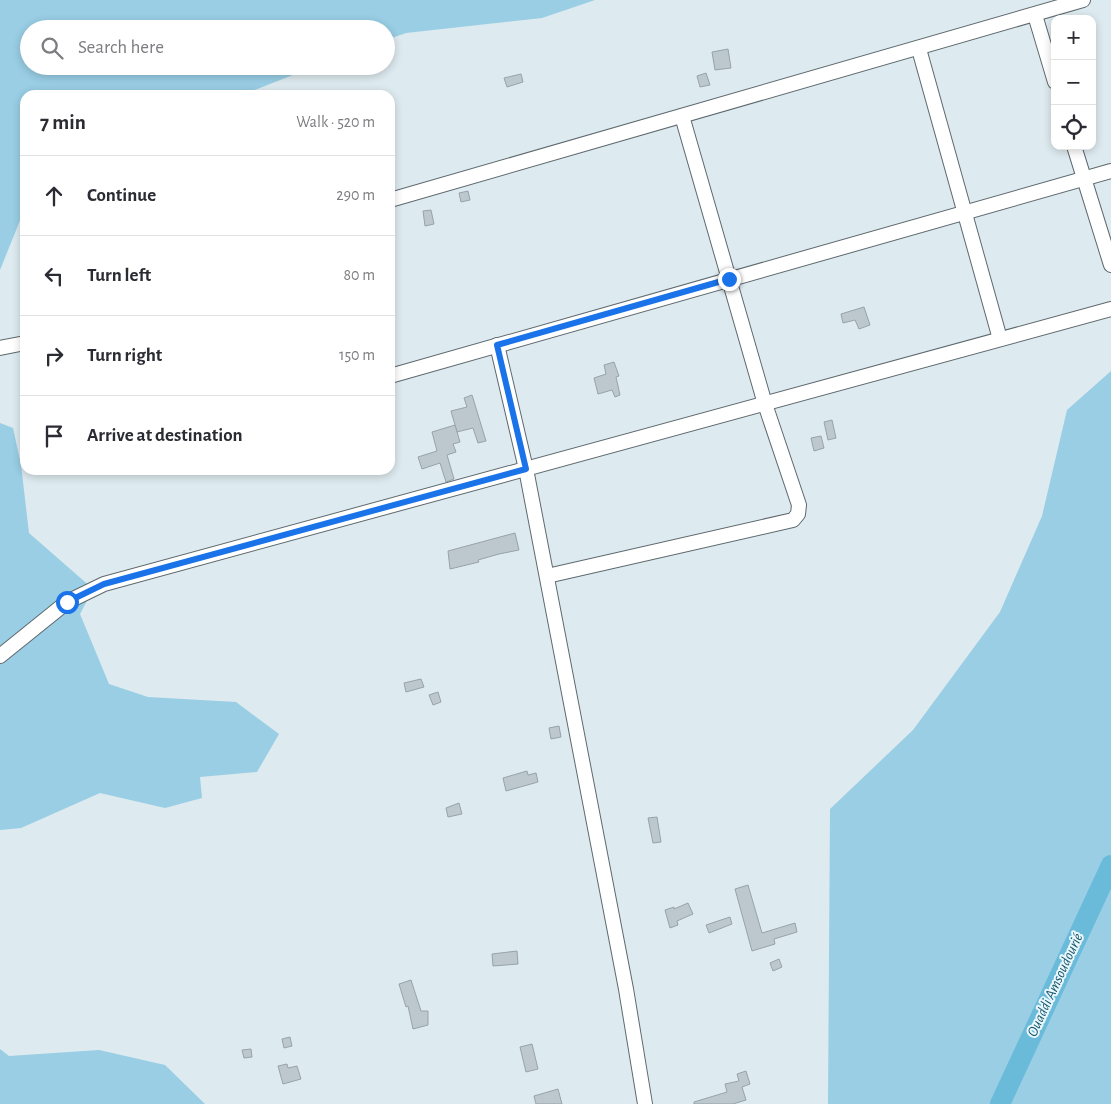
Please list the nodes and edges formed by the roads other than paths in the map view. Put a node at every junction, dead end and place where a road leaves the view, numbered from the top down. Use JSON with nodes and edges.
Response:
{"nodes":[{"id":1,"x":1084,"y":0,"type":"edge"},
{"id":2,"x":1035,"y":15,"type":"junction"},
{"id":3,"x":919,"y":49,"type":"junction"},
{"id":4,"x":1051,"y":69,"type":"edge"},
{"id":5,"x":682,"y":116,"type":"junction"},
{"id":6,"x":1075,"y":150,"type":"edge"},
{"id":7,"x":1111,"y":171,"type":"edge"},
{"id":8,"x":1083,"y":178,"type":"junction"},
{"id":9,"x":395,"y":199,"type":"edge"},
{"id":10,"x":964,"y":212,"type":"junction"},
{"id":11,"x":1111,"y":265,"type":"edge"},
{"id":12,"x":729,"y":279,"type":"junction"},
{"id":13,"x":1111,"y":308,"type":"edge"},
{"id":14,"x":1000,"y":339,"type":"junction"},
{"id":15,"x":20,"y":345,"type":"edge"},
{"id":16,"x":497,"y":345,"type":"junction"},
{"id":17,"x":0,"y":348,"type":"edge"},
{"id":18,"x":395,"y":375,"type":"edge"},
{"id":19,"x":765,"y":404,"type":"junction"},
{"id":20,"x":526,"y":469,"type":"junction"},
{"id":21,"x":547,"y":576,"type":"junction"},
{"id":22,"x":0,"y":656,"type":"edge"},
{"id":23,"x":645,"y":1104,"type":"edge"}],
"edges":[{"from":1,"to":2,"type":"street"},
{"from":2,"to":3,"type":"street"},
{"from":2,"to":4,"type":"street"},
{"from":3,"to":5,"type":"street"},
{"from":3,"to":10,"type":"street"},
{"from":5,"to":9,"type":"street"},
{"from":5,"to":12,"type":"street"},
{"from":6,"to":8,"type":"street"},
{"from":7,"to":8,"type":"street"},
{"from":8,"to":10,"type":"street"},
{"from":8,"to":11,"type":"street"},
{"from":10,"to":12,"type":"street"},
{"from":10,"to":14,"type":"street"},
{"from":12,"to":16,"type":"street"},
{"from":12,"to":19,"type":"street"},
{"from":13,"to":14,"type":"street"},
{"from":14,"to":19,"type":"street"},
{"from":15,"to":17,"type":"street"},
{"from":16,"to":18,"type":"street"},
{"from":16,"to":20,"type":"street"},
{"from":19,"to":20,"type":"street"},
{"from":19,"to":21,"type":"street"},
{"from":20,"to":21,"type":"street"},
{"from":20,"to":22,"type":"street"},
{"from":21,"to":23,"type":"street"}]}
